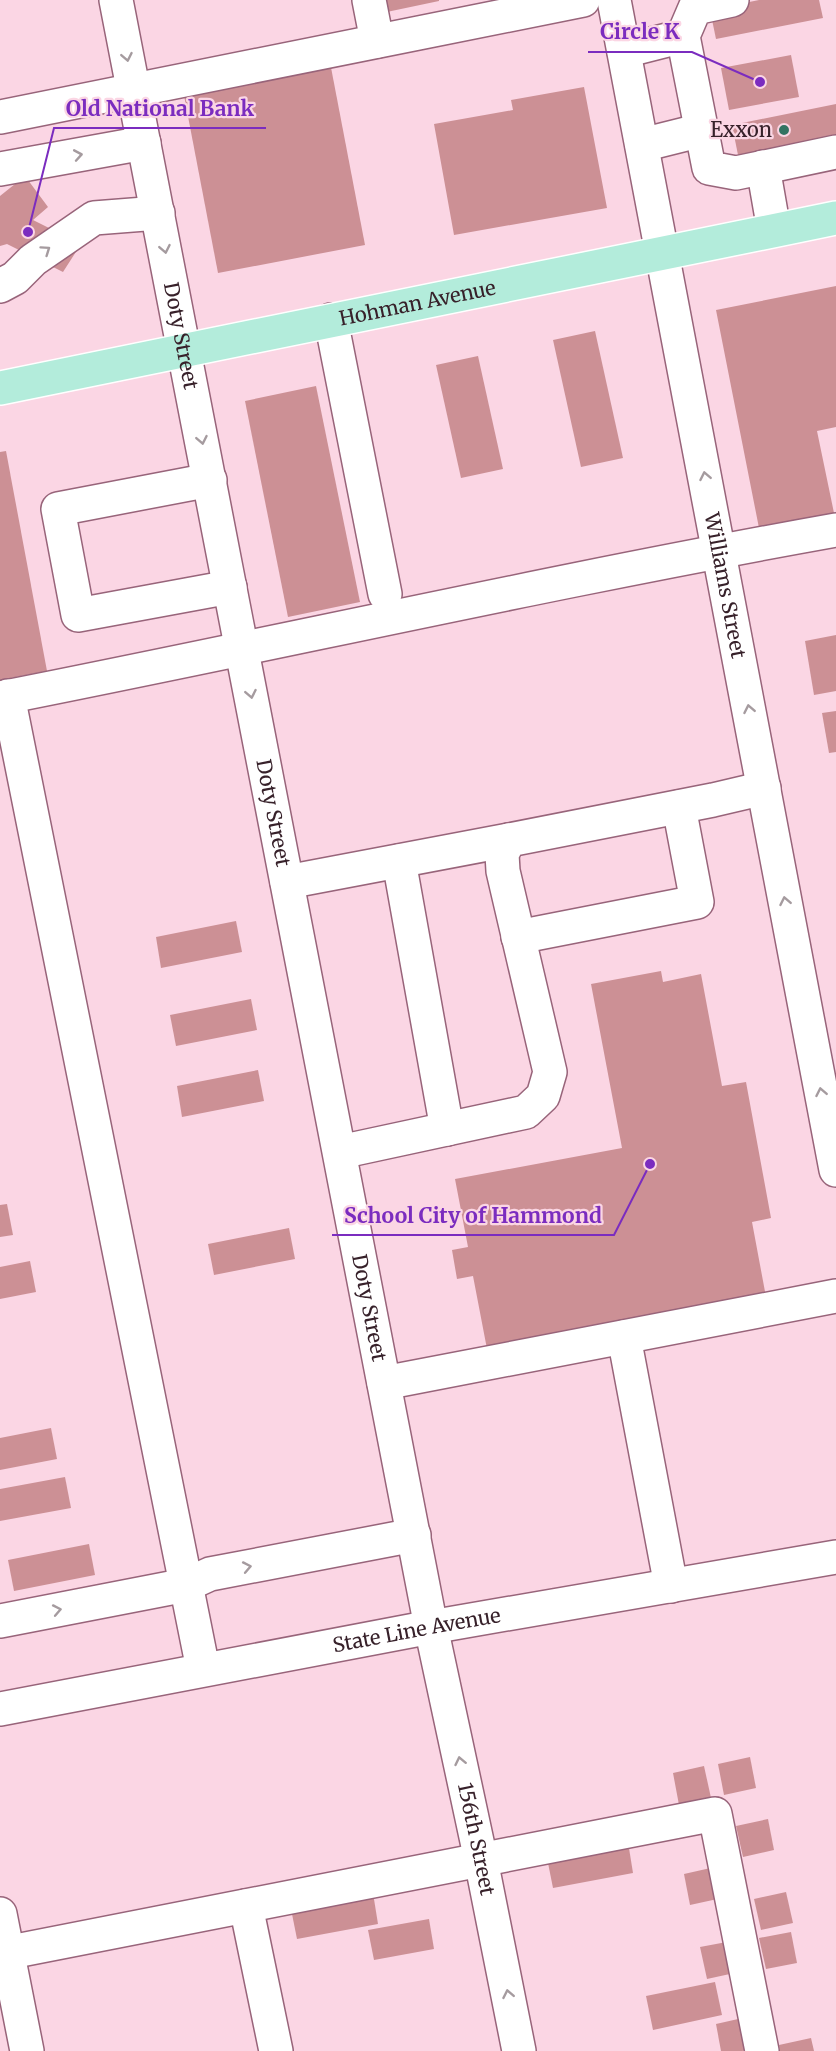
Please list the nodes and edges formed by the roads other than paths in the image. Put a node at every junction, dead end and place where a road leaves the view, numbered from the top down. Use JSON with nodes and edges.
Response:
{"nodes":[{"id":1,"x":116,"y":0,"type":"edge"},
{"id":2,"x":369,"y":0,"type":"edge"},
{"id":3,"x":583,"y":0,"type":"edge"},
{"id":4,"x":615,"y":0,"type":"edge"},
{"id":5,"x":732,"y":0,"type":"edge"},
{"id":6,"x":683,"y":36,"type":"junction"},
{"id":7,"x":377,"y":41,"type":"junction"},
{"id":8,"x":624,"y":51,"type":"junction"},
{"id":9,"x":134,"y":90,"type":"junction"},
{"id":10,"x":0,"y":117,"type":"edge"},
{"id":11,"x":702,"y":130,"type":"junction"},
{"id":12,"x":144,"y":143,"type":"junction"},
{"id":13,"x":642,"y":145,"type":"junction"},
{"id":14,"x":836,"y":152,"type":"edge"},
{"id":15,"x":763,"y":167,"type":"junction"},
{"id":16,"x":0,"y":169,"type":"edge"},
{"id":17,"x":158,"y":213,"type":"junction"},
{"id":18,"x":836,"y":218,"type":"edge"},
{"id":19,"x":774,"y":230,"type":"junction"},
{"id":20,"x":662,"y":253,"type":"junction"},
{"id":21,"x":0,"y":286,"type":"edge"},
{"id":22,"x":331,"y":320,"type":"junction"},
{"id":23,"x":184,"y":350,"type":"junction"},
{"id":24,"x":0,"y":388,"type":"edge"},
{"id":25,"x":210,"y":480,"type":"junction"},
{"id":26,"x":836,"y":530,"type":"edge"},
{"id":27,"x":719,"y":551,"type":"junction"},
{"id":28,"x":230,"y":587,"type":"junction"},
{"id":29,"x":385,"y":594,"type":"dead end"},
{"id":30,"x":242,"y":650,"type":"junction"},
{"id":31,"x":4,"y":697,"type":"edge"},
{"id":32,"x":764,"y":788,"type":"junction"},
{"id":33,"x":679,"y":807,"type":"junction"},
{"id":34,"x":509,"y":840,"type":"junction"},
{"id":35,"x":399,"y":861,"type":"junction"},
{"id":36,"x":287,"y":882,"type":"junction"},
{"id":37,"x":518,"y":937,"type":"junction"},
{"id":38,"x":447,"y":1129,"type":"junction"},
{"id":39,"x":340,"y":1152,"type":"junction"},
{"id":40,"x":836,"y":1170,"type":"edge"},
{"id":41,"x":836,"y":1296,"type":"edge"},
{"id":42,"x":624,"y":1337,"type":"junction"},
{"id":43,"x":384,"y":1383,"type":"junction"},
{"id":44,"x":414,"y":1535,"type":"junction"},
{"id":45,"x":836,"y":1557,"type":"edge"},
{"id":46,"x":186,"y":1585,"type":"junction"},
{"id":47,"x":671,"y":1586,"type":"junction"},
{"id":48,"x":0,"y":1621,"type":"edge"},
{"id":49,"x":431,"y":1627,"type":"junction"},
{"id":50,"x":203,"y":1669,"type":"junction"},
{"id":51,"x":0,"y":1709,"type":"edge"},
{"id":52,"x":481,"y":1860,"type":"junction"},
{"id":53,"x":246,"y":1906,"type":"junction"},
{"id":54,"x":0,"y":1914,"type":"edge"},
{"id":55,"x":4,"y":1954,"type":"edge"},
{"id":56,"x":27,"y":2051,"type":"edge"},
{"id":57,"x":276,"y":2051,"type":"edge"},
{"id":58,"x":519,"y":2051,"type":"edge"},
{"id":59,"x":762,"y":2051,"type":"edge"}],
"edges":[{"from":1,"to":9,"type":"street","name":"Doty Street","one_way":true},
{"from":2,"to":7,"type":"street"},
{"from":3,"to":7,"type":"street"},
{"from":4,"to":8,"type":"street","name":"Williams Street"},
{"from":5,"to":6,"type":"street"},
{"from":6,"to":8,"type":"street"},
{"from":6,"to":11,"type":"street"},
{"from":7,"to":9,"type":"street"},
{"from":8,"to":13,"type":"street","name":"Williams Street"},
{"from":9,"to":10,"type":"street"},
{"from":9,"to":12,"type":"street","name":"Doty Street"},
{"from":11,"to":13,"type":"street"},
{"from":11,"to":15,"type":"street"},
{"from":16,"to":12,"type":"street","one_way":true},
{"from":12,"to":17,"type":"street","name":"Doty Street"},
{"from":13,"to":20,"type":"street","name":"Williams Street"},
{"from":14,"to":15,"type":"street"},
{"from":15,"to":19,"type":"street"},
{"from":21,"to":17,"type":"street","one_way":true},
{"from":17,"to":23,"type":"street","name":"Doty Street","one_way":true},
{"from":18,"to":19,"type":"main road","name":"Hohman Avenue"},
{"from":19,"to":20,"type":"main road","name":"Hohman Avenue"},
{"from":20,"to":22,"type":"main road","name":"Hohman Avenue"},
{"from":27,"to":20,"type":"street","name":"Williams Street","one_way":true},
{"from":22,"to":23,"type":"main road","name":"Hohman Avenue"},
{"from":22,"to":29,"type":"street"},
{"from":23,"to":24,"type":"main road","name":"Hohman Avenue"},
{"from":23,"to":25,"type":"street","name":"Doty Street","one_way":true},
{"from":25,"to":28,"type":"street","name":"Doty Street"},
{"from":25,"to":28,"type":"street"},
{"from":26,"to":27,"type":"street"},
{"from":27,"to":30,"type":"street"},
{"from":32,"to":27,"type":"street","name":"Williams Street","one_way":true},
{"from":28,"to":30,"type":"street","name":"Doty Street"},
{"from":30,"to":31,"type":"street"},
{"from":30,"to":36,"type":"street","name":"Doty Street","one_way":true},
{"from":31,"to":46,"type":"street"},
{"from":32,"to":33,"type":"street"},
{"from":40,"to":32,"type":"street","name":"Williams Street","one_way":true},
{"from":33,"to":34,"type":"street"},
{"from":33,"to":37,"type":"street"},
{"from":34,"to":35,"type":"street"},
{"from":34,"to":37,"type":"street"},
{"from":35,"to":36,"type":"street"},
{"from":35,"to":38,"type":"street"},
{"from":36,"to":39,"type":"street","name":"Doty Street"},
{"from":37,"to":38,"type":"street"},
{"from":38,"to":39,"type":"street"},
{"from":39,"to":43,"type":"street","name":"Doty Street"},
{"from":41,"to":42,"type":"street"},
{"from":42,"to":43,"type":"street"},
{"from":42,"to":47,"type":"street"},
{"from":43,"to":44,"type":"street","name":"Doty Street"},
{"from":46,"to":44,"type":"street","one_way":true},
{"from":44,"to":49,"type":"street","name":"Doty Street"},
{"from":45,"to":47,"type":"street","name":"State Line Avenue"},
{"from":48,"to":46,"type":"street","one_way":true},
{"from":46,"to":50,"type":"street"},
{"from":47,"to":49,"type":"street","name":"State Line Avenue"},
{"from":49,"to":50,"type":"street","name":"State Line Avenue"},
{"from":52,"to":49,"type":"street","name":"156th Street","one_way":true},
{"from":50,"to":51,"type":"street","name":"State Line Avenue"},
{"from":52,"to":53,"type":"street"},
{"from":58,"to":52,"type":"street","name":"156th Street","one_way":true},
{"from":52,"to":59,"type":"street"},
{"from":53,"to":55,"type":"street"},
{"from":53,"to":57,"type":"street"},
{"from":54,"to":55,"type":"street"},
{"from":55,"to":56,"type":"street"}]}
